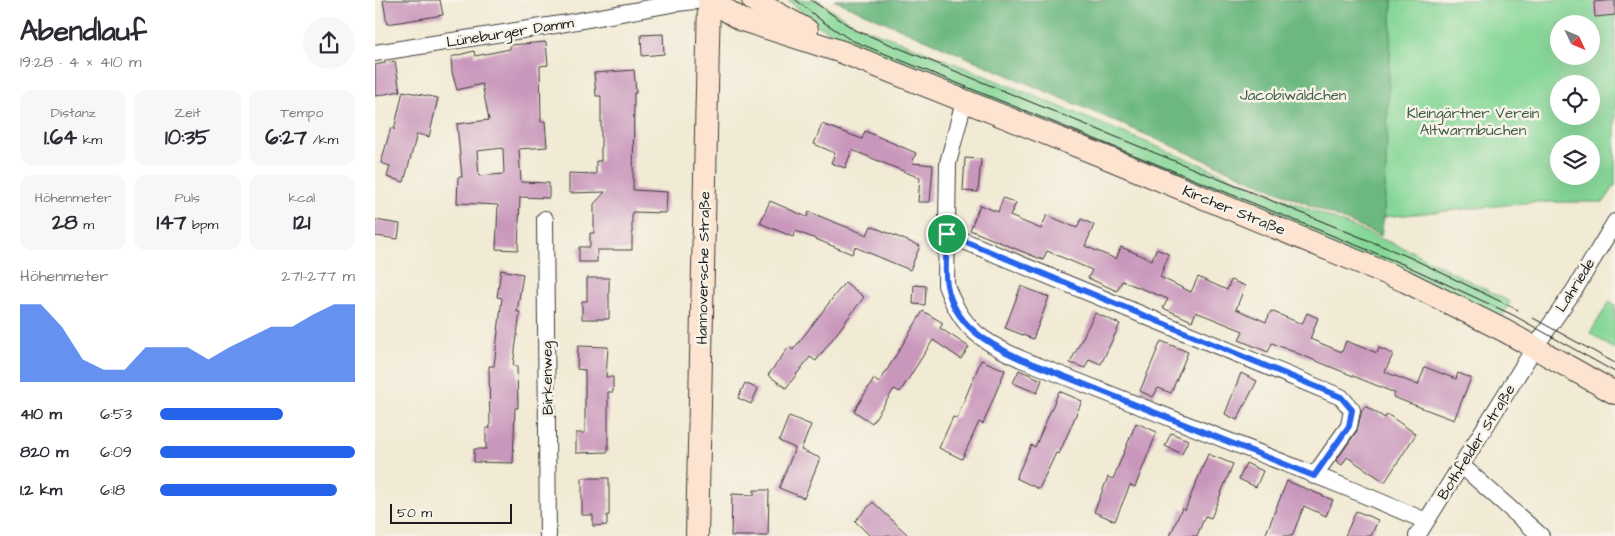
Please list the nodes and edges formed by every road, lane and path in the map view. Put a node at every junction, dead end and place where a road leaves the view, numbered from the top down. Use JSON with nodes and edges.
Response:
{"nodes":[{"id":1,"x":703,"y":0,"type":"edge"},
{"id":2,"x":709,"y":0,"type":"edge"},
{"id":3,"x":753,"y":0,"type":"edge"},
{"id":4,"x":773,"y":0,"type":"edge"},
{"id":5,"x":799,"y":26,"type":"junction"},
{"id":6,"x":842,"y":52,"type":"junction"},
{"id":7,"x":375,"y":53,"type":"edge"},
{"id":8,"x":964,"y":101,"type":"junction"},
{"id":9,"x":545,"y":219,"type":"dead end"},
{"id":10,"x":1615,"y":222,"type":"edge"},
{"id":11,"x":947,"y":234,"type":"junction"},
{"id":12,"x":1535,"y":348,"type":"junction"},
{"id":13,"x":1615,"y":393,"type":"edge"},
{"id":14,"x":1461,"y":465,"type":"junction"},
{"id":15,"x":1314,"y":476,"type":"junction"},
{"id":16,"x":1426,"y":522,"type":"junction"},
{"id":17,"x":548,"y":536,"type":"edge"},
{"id":18,"x":697,"y":536,"type":"edge"},
{"id":19,"x":1417,"y":536,"type":"edge"},
{"id":20,"x":1541,"y":536,"type":"edge"}],
"edges":[{"from":1,"to":7,"type":"street","name":"Lüneburger Damm"},
{"from":2,"to":6,"type":"main road","name":"Kircher Straße"},
{"from":2,"to":18,"type":"main road","name":"Hannoversche Straße"},
{"from":3,"to":5,"type":"main road","name":"Kircher Straße"},
{"from":4,"to":5,"type":"main road","name":"Kircher Straße"},
{"from":5,"to":6,"type":"main road","name":"Kircher Straße"},
{"from":6,"to":8,"type":"main road","name":"Kircher Straße"},
{"from":8,"to":11,"type":"street"},
{"from":8,"to":12,"type":"main road","name":"Kircher Straße"},
{"from":9,"to":17,"type":"street","name":"Birkenweg"},
{"from":10,"to":12,"type":"street","name":"Lahriede"},
{"from":11,"to":15,"type":"street"},
{"from":11,"to":15,"type":"street"},
{"from":12,"to":13,"type":"main road","name":"Kircher Straße"},
{"from":12,"to":14,"type":"street","name":"Bothfelder Straße"},
{"from":14,"to":16,"type":"street","name":"Bothfelder Straße"},
{"from":14,"to":20,"type":"street"},
{"from":15,"to":16,"type":"street"},
{"from":16,"to":19,"type":"street","name":"Bothfelder Straße"}]}
